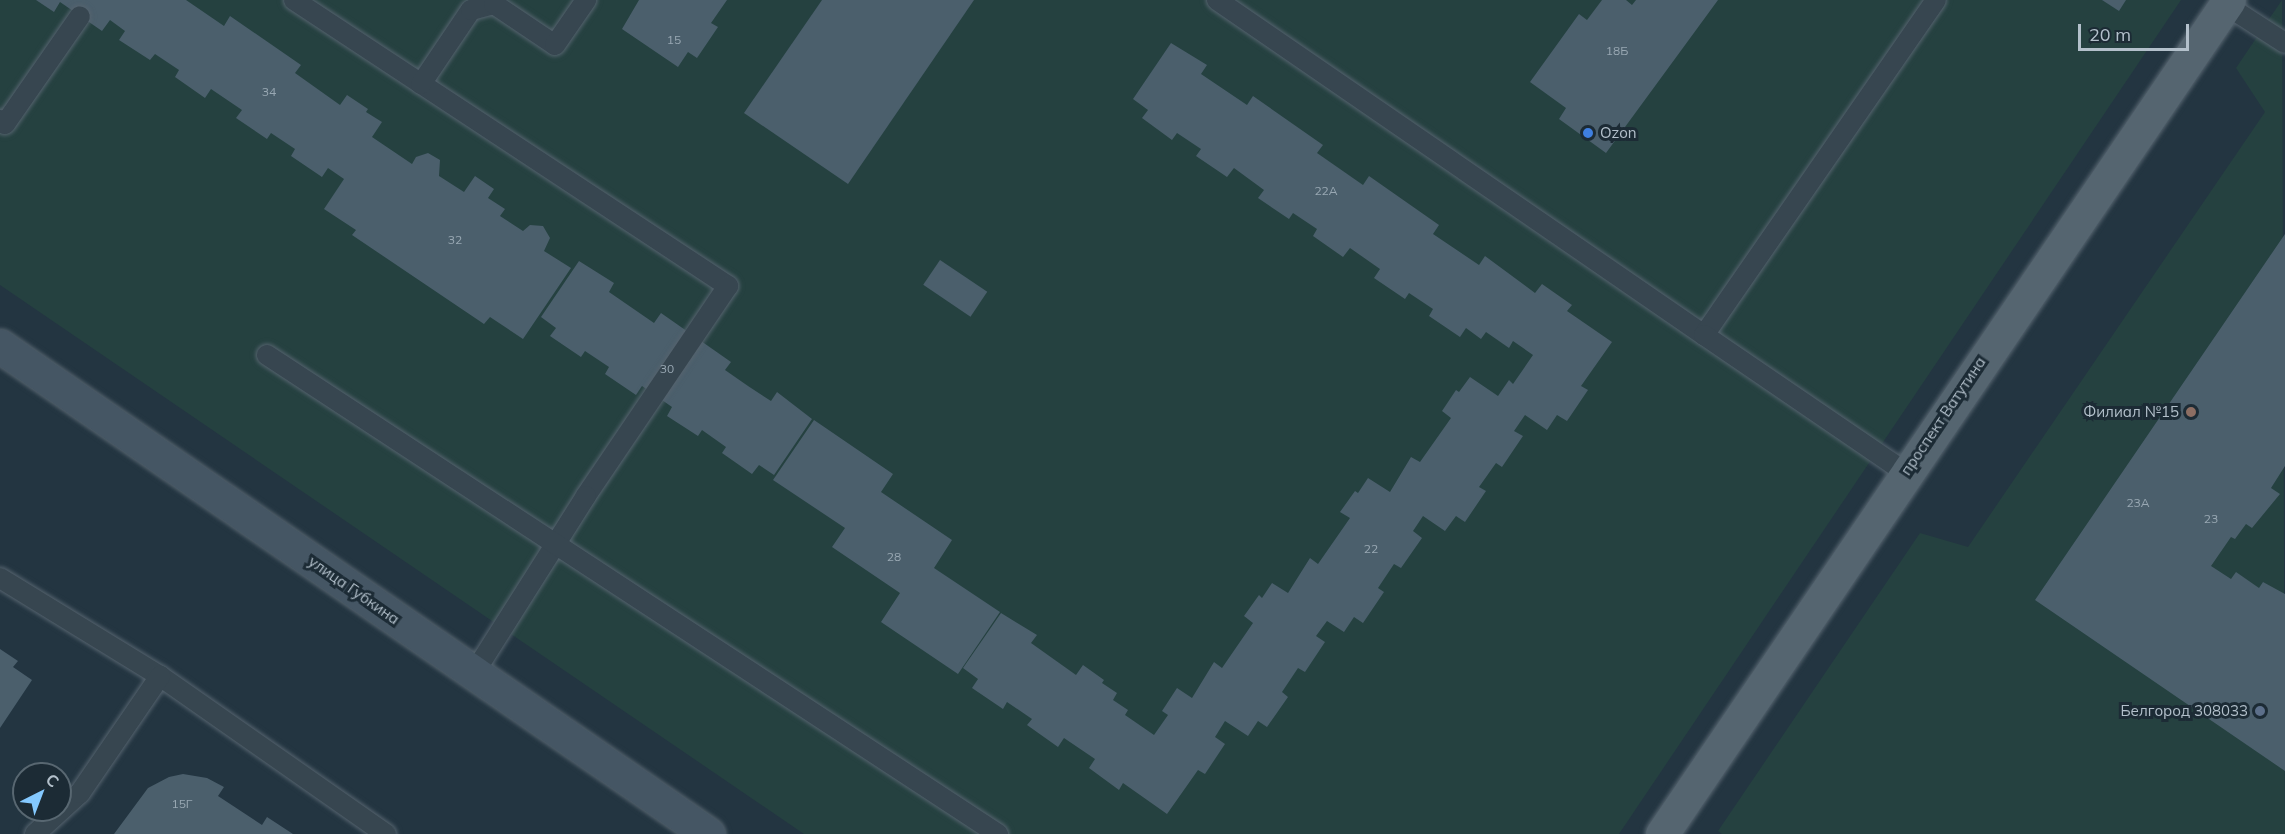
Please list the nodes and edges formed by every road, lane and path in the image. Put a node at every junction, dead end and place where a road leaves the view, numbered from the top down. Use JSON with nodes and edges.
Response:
{"nodes":[{"id":1,"x":294,"y":0,"type":"edge"},
{"id":2,"x":586,"y":0,"type":"edge"},
{"id":3,"x":1217,"y":0,"type":"edge"},
{"id":4,"x":1936,"y":0,"type":"edge"},
{"id":5,"x":2228,"y":2,"type":"edge"},
{"id":6,"x":80,"y":15,"type":"dead end"},
{"id":7,"x":2285,"y":43,"type":"edge"},
{"id":8,"x":421,"y":84,"type":"junction"},
{"id":9,"x":0,"y":120,"type":"edge"},
{"id":10,"x":1704,"y":334,"type":"junction"},
{"id":11,"x":0,"y":346,"type":"edge"},
{"id":12,"x":267,"y":355,"type":"dead end"},
{"id":13,"x":1905,"y":472,"type":"junction"},
{"id":14,"x":555,"y":546,"type":"junction"},
{"id":15,"x":0,"y":578,"type":"edge"},
{"id":16,"x":474,"y":673,"type":"junction"},
{"id":17,"x":160,"y":676,"type":"junction"},
{"id":18,"x":35,"y":834,"type":"edge"},
{"id":19,"x":386,"y":834,"type":"edge"},
{"id":20,"x":708,"y":834,"type":"edge"},
{"id":21,"x":998,"y":834,"type":"edge"},
{"id":22,"x":1662,"y":834,"type":"edge"}],
"edges":[{"from":1,"to":8,"type":"lane"},
{"from":2,"to":8,"type":"lane"},
{"from":3,"to":10,"type":"lane"},
{"from":4,"to":10,"type":"lane"},
{"from":5,"to":7,"type":"lane"},
{"from":5,"to":13,"type":"main road","name":"проспект Ватутина"},
{"from":6,"to":9,"type":"lane"},
{"from":8,"to":14,"type":"lane"},
{"from":10,"to":13,"type":"lane"},
{"from":11,"to":16,"type":"main road","name":"улица Губкина"},
{"from":12,"to":14,"type":"lane"},
{"from":13,"to":22,"type":"main road","name":"проспект Ватутина"},
{"from":14,"to":16,"type":"lane"},
{"from":14,"to":21,"type":"lane"},
{"from":15,"to":17,"type":"lane"},
{"from":16,"to":20,"type":"main road","name":"улица Губкина"},
{"from":17,"to":18,"type":"lane"},
{"from":17,"to":19,"type":"lane"}]}
